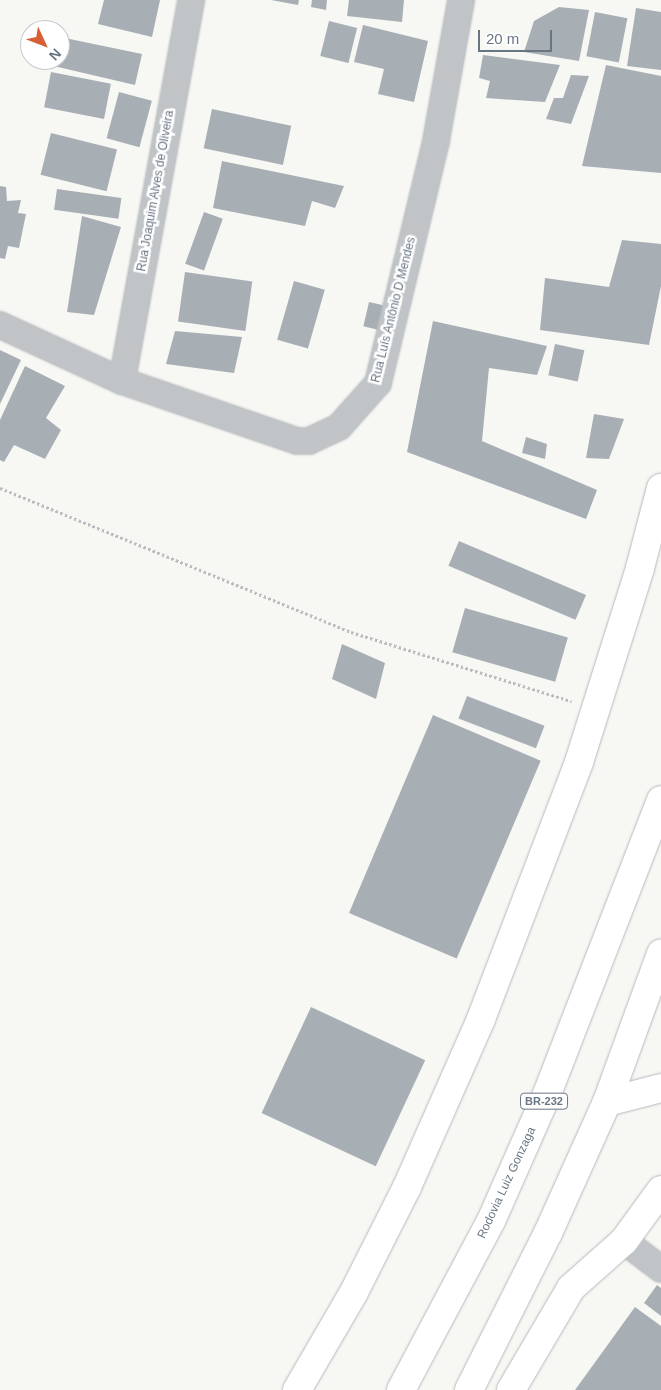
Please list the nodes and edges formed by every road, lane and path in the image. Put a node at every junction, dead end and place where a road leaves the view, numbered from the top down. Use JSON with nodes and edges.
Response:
{"nodes":[{"id":1,"x":191,"y":0,"type":"edge"},
{"id":2,"x":461,"y":0,"type":"edge"},
{"id":3,"x":0,"y":325,"type":"edge"},
{"id":4,"x":122,"y":381,"type":"junction"},
{"id":5,"x":0,"y":488,"type":"edge"},
{"id":6,"x":661,"y":488,"type":"edge"},
{"id":7,"x":596,"y":708,"type":"junction"},
{"id":8,"x":661,"y":800,"type":"edge"},
{"id":9,"x":661,"y":954,"type":"edge"},
{"id":10,"x":661,"y":1088,"type":"edge"},
{"id":11,"x":607,"y":1102,"type":"junction"},
{"id":12,"x":661,"y":1190,"type":"edge"},
{"id":13,"x":624,"y":1241,"type":"junction"},
{"id":14,"x":661,"y":1268,"type":"edge"},
{"id":15,"x":298,"y":1390,"type":"edge"},
{"id":16,"x":401,"y":1390,"type":"edge"},
{"id":17,"x":469,"y":1390,"type":"edge"},
{"id":18,"x":511,"y":1390,"type":"edge"}],
"edges":[{"from":1,"to":4,"type":"street","name":"Rua Joaquim Alves de Oliveira"},
{"from":2,"to":4,"type":"street","name":"Rua Luís Antônio D Mendes"},
{"from":3,"to":4,"type":"street","name":"Rua Luís Antônio D Mendes"},
{"from":5,"to":7,"type":"path"},
{"from":6,"to":7,"type":"main road"},
{"from":7,"to":15,"type":"main road"},
{"from":8,"to":16,"type":"main road","name":"Rodovia Luiz Gonzaga","number":"BR-232"},
{"from":9,"to":11,"type":"main road"},
{"from":10,"to":11,"type":"main road"},
{"from":11,"to":17,"type":"main road"},
{"from":12,"to":13,"type":"main road"},
{"from":13,"to":14,"type":"street"},
{"from":13,"to":18,"type":"main road"}]}
